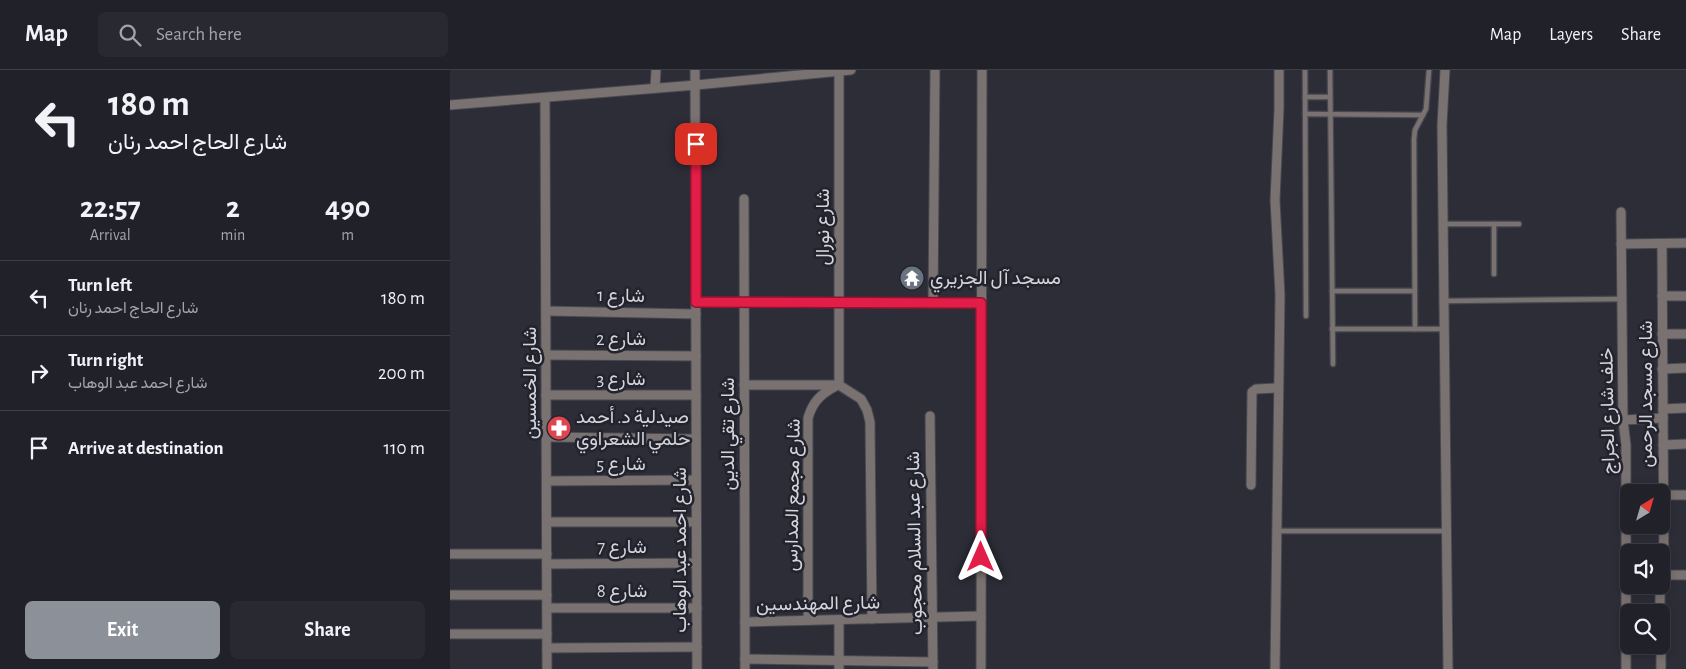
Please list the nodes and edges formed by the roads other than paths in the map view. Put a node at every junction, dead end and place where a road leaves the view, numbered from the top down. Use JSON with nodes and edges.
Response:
{"nodes":[{"id":1,"x":656,"y":70,"type":"edge"},
{"id":2,"x":695,"y":70,"type":"edge"},
{"id":3,"x":839,"y":70,"type":"edge"},
{"id":4,"x":851,"y":70,"type":"edge"},
{"id":5,"x":935,"y":70,"type":"edge"},
{"id":6,"x":982,"y":70,"type":"edge"},
{"id":7,"x":1279,"y":70,"type":"edge"},
{"id":8,"x":1305,"y":70,"type":"edge"},
{"id":9,"x":1330,"y":70,"type":"edge"},
{"id":10,"x":1429,"y":70,"type":"edge"},
{"id":11,"x":1445,"y":70,"type":"edge"},
{"id":12,"x":696,"y":85,"type":"junction"},
{"id":13,"x":655,"y":88,"type":"junction"},
{"id":14,"x":1305,"y":97,"type":"junction"},
{"id":15,"x":1330,"y":97,"type":"junction"},
{"id":16,"x":545,"y":98,"type":"junction"},
{"id":17,"x":450,"y":105,"type":"edge"},
{"id":18,"x":1305,"y":114,"type":"junction"},
{"id":19,"x":1330,"y":114,"type":"junction"},
{"id":20,"x":1423,"y":115,"type":"junction"},
{"id":21,"x":744,"y":199,"type":"dead end"},
{"id":22,"x":1621,"y":212,"type":"dead end"},
{"id":23,"x":1444,"y":224,"type":"junction"},
{"id":24,"x":1494,"y":224,"type":"junction"},
{"id":25,"x":1519,"y":224,"type":"dead end"},
{"id":26,"x":1686,"y":243,"type":"edge"},
{"id":27,"x":1621,"y":244,"type":"junction"},
{"id":28,"x":1662,"y":244,"type":"junction"},
{"id":29,"x":1494,"y":274,"type":"dead end"},
{"id":30,"x":1332,"y":291,"type":"junction"},
{"id":31,"x":1415,"y":291,"type":"junction"},
{"id":32,"x":1662,"y":296,"type":"junction"},
{"id":33,"x":1686,"y":296,"type":"edge"},
{"id":34,"x":1622,"y":299,"type":"junction"},
{"id":35,"x":1444,"y":301,"type":"junction"},
{"id":36,"x":696,"y":302,"type":"junction"},
{"id":37,"x":744,"y":302,"type":"junction"},
{"id":38,"x":839,"y":302,"type":"junction"},
{"id":39,"x":934,"y":303,"type":"junction"},
{"id":40,"x":981,"y":303,"type":"junction"},
{"id":41,"x":546,"y":311,"type":"junction"},
{"id":42,"x":696,"y":314,"type":"junction"},
{"id":43,"x":1306,"y":316,"type":"dead end"},
{"id":44,"x":1332,"y":329,"type":"junction"},
{"id":45,"x":1416,"y":329,"type":"junction"},
{"id":46,"x":1445,"y":329,"type":"junction"},
{"id":47,"x":1662,"y":334,"type":"junction"},
{"id":48,"x":1686,"y":334,"type":"edge"},
{"id":49,"x":546,"y":355,"type":"junction"},
{"id":50,"x":696,"y":356,"type":"junction"},
{"id":51,"x":1333,"y":364,"type":"dead end"},
{"id":52,"x":1686,"y":368,"type":"edge"},
{"id":53,"x":1662,"y":369,"type":"junction"},
{"id":54,"x":744,"y":385,"type":"junction"},
{"id":55,"x":839,"y":385,"type":"junction"},
{"id":56,"x":1278,"y":388,"type":"junction"},
{"id":57,"x":546,"y":395,"type":"junction"},
{"id":58,"x":696,"y":395,"type":"junction"},
{"id":59,"x":1686,"y":408,"type":"edge"},
{"id":60,"x":1663,"y":413,"type":"junction"},
{"id":61,"x":930,"y":416,"type":"dead end"},
{"id":62,"x":1624,"y":420,"type":"junction"},
{"id":63,"x":547,"y":437,"type":"junction"},
{"id":64,"x":696,"y":438,"type":"junction"},
{"id":65,"x":1686,"y":444,"type":"edge"},
{"id":66,"x":1663,"y":445,"type":"junction"},
{"id":67,"x":696,"y":480,"type":"junction"},
{"id":68,"x":547,"y":481,"type":"junction"},
{"id":69,"x":1663,"y":484,"type":"edge"},
{"id":70,"x":1251,"y":486,"type":"dead end"},
{"id":71,"x":1670,"y":495,"type":"edge"},
{"id":72,"x":1686,"y":495,"type":"edge"},
{"id":73,"x":547,"y":522,"type":"junction"},
{"id":74,"x":696,"y":522,"type":"junction"},
{"id":75,"x":1278,"y":531,"type":"junction"},
{"id":76,"x":1447,"y":531,"type":"junction"},
{"id":77,"x":1628,"y":544,"type":"edge"},
{"id":78,"x":450,"y":554,"type":"edge"},
{"id":79,"x":547,"y":559,"type":"junction"},
{"id":80,"x":696,"y":563,"type":"junction"},
{"id":81,"x":1670,"y":575,"type":"edge"},
{"id":82,"x":1686,"y":575,"type":"edge"},
{"id":83,"x":1628,"y":594,"type":"edge"},
{"id":84,"x":450,"y":595,"type":"edge"},
{"id":85,"x":547,"y":595,"type":"junction"},
{"id":86,"x":547,"y":608,"type":"junction"},
{"id":87,"x":697,"y":608,"type":"junction"},
{"id":88,"x":981,"y":616,"type":"junction"},
{"id":89,"x":932,"y":617,"type":"junction"},
{"id":90,"x":872,"y":619,"type":"junction"},
{"id":91,"x":808,"y":620,"type":"junction"},
{"id":92,"x":840,"y":620,"type":"junction"},
{"id":93,"x":745,"y":622,"type":"junction"},
{"id":94,"x":450,"y":634,"type":"edge"},
{"id":95,"x":547,"y":634,"type":"junction"},
{"id":96,"x":697,"y":647,"type":"junction"},
{"id":97,"x":547,"y":648,"type":"junction"},
{"id":98,"x":1661,"y":654,"type":"edge"},
{"id":99,"x":745,"y":659,"type":"junction"},
{"id":100,"x":839,"y":665,"type":"edge"},
{"id":101,"x":933,"y":666,"type":"edge"},
{"id":102,"x":547,"y":669,"type":"edge"},
{"id":103,"x":697,"y":669,"type":"edge"},
{"id":104,"x":745,"y":669,"type":"edge"},
{"id":105,"x":981,"y":669,"type":"edge"},
{"id":106,"x":1275,"y":669,"type":"edge"},
{"id":107,"x":1448,"y":669,"type":"edge"},
{"id":108,"x":1626,"y":669,"type":"edge"},
{"id":109,"x":1661,"y":669,"type":"edge"}],
"edges":[{"from":1,"to":13,"type":"street"},
{"from":2,"to":12,"type":"street","name":"شارع احمد عبد الوهاب"},
{"from":3,"to":4,"type":"street"},
{"from":3,"to":12,"type":"street"},
{"from":3,"to":38,"type":"street","name":"شارع نورال"},
{"from":5,"to":39,"type":"street"},
{"from":6,"to":40,"type":"street"},
{"from":7,"to":56,"type":"street"},
{"from":8,"to":14,"type":"lane"},
{"from":9,"to":15,"type":"lane"},
{"from":10,"to":20,"type":"lane"},
{"from":11,"to":23,"type":"street"},
{"from":12,"to":13,"type":"street"},
{"from":12,"to":36,"type":"street","name":"شارع احمد عبد الوهاب"},
{"from":13,"to":16,"type":"street"},
{"from":14,"to":15,"type":"lane"},
{"from":14,"to":18,"type":"lane"},
{"from":15,"to":19,"type":"lane"},
{"from":16,"to":17,"type":"street"},
{"from":16,"to":41,"type":"street","name":"شارع الخمسين"},
{"from":18,"to":19,"type":"lane"},
{"from":18,"to":43,"type":"lane"},
{"from":19,"to":20,"type":"lane"},
{"from":19,"to":30,"type":"lane"},
{"from":20,"to":31,"type":"lane"},
{"from":21,"to":37,"type":"street","name":"شارع تقي الدين"},
{"from":22,"to":27,"type":"street","name":"خلف شارع الجراج"},
{"from":23,"to":24,"type":"lane"},
{"from":23,"to":35,"type":"street"},
{"from":24,"to":25,"type":"lane"},
{"from":24,"to":29,"type":"lane"},
{"from":26,"to":28,"type":"street"},
{"from":27,"to":28,"type":"street"},
{"from":27,"to":34,"type":"street","name":"خلف شارع الجراج"},
{"from":28,"to":32,"type":"street","name":"شارع مسجد الرحمن"},
{"from":30,"to":31,"type":"lane"},
{"from":30,"to":44,"type":"lane"},
{"from":31,"to":45,"type":"lane"},
{"from":32,"to":33,"type":"street"},
{"from":32,"to":47,"type":"street","name":"شارع مسجد الرحمن"},
{"from":34,"to":35,"type":"lane"},
{"from":34,"to":62,"type":"street","name":"خلف شارع الجراج"},
{"from":35,"to":46,"type":"street"},
{"from":36,"to":37,"type":"street"},
{"from":36,"to":42,"type":"street","name":"شارع احمد عبد الوهاب"},
{"from":37,"to":38,"type":"street"},
{"from":37,"to":54,"type":"street","name":"شارع تقي الدين"},
{"from":38,"to":39,"type":"street"},
{"from":38,"to":55,"type":"street","name":"شارع نورال"},
{"from":39,"to":40,"type":"street"},
{"from":40,"to":88,"type":"street"},
{"from":41,"to":42,"type":"street","name":"شارع 1"},
{"from":41,"to":49,"type":"street","name":"شارع الخمسين"},
{"from":42,"to":50,"type":"street","name":"شارع احمد عبد الوهاب"},
{"from":44,"to":45,"type":"lane"},
{"from":44,"to":51,"type":"lane"},
{"from":45,"to":46,"type":"lane"},
{"from":46,"to":76,"type":"street"},
{"from":47,"to":48,"type":"street"},
{"from":47,"to":53,"type":"street","name":"شارع مسجد الرحمن"},
{"from":49,"to":50,"type":"street","name":"شارع 2"},
{"from":49,"to":57,"type":"street","name":"شارع الخمسين"},
{"from":50,"to":58,"type":"street","name":"شارع احمد عبد الوهاب"},
{"from":52,"to":53,"type":"street"},
{"from":53,"to":60,"type":"street","name":"شارع مسجد الرحمن"},
{"from":54,"to":55,"type":"street"},
{"from":54,"to":93,"type":"street","name":"شارع تقي الدين"},
{"from":55,"to":90,"type":"street"},
{"from":55,"to":91,"type":"street","name":"شارع مجمع المدارس"},
{"from":56,"to":70,"type":"street"},
{"from":56,"to":75,"type":"street"},
{"from":57,"to":58,"type":"street","name":"شارع 3"},
{"from":57,"to":63,"type":"street","name":"شارع الخمسين"},
{"from":58,"to":64,"type":"street","name":"شارع احمد عبد الوهاب"},
{"from":59,"to":60,"type":"street"},
{"from":60,"to":62,"type":"street"},
{"from":60,"to":66,"type":"street","name":"شارع مسجد الرحمن"},
{"from":61,"to":89,"type":"street","name":"شارع عبد السلام محجوب"},
{"from":62,"to":77,"type":"street","name":"خلف شارع الجراج"},
{"from":63,"to":64,"type":"street"},
{"from":63,"to":68,"type":"street","name":"شارع الخمسين"},
{"from":64,"to":67,"type":"street","name":"شارع احمد عبد الوهاب"},
{"from":65,"to":66,"type":"street"},
{"from":66,"to":69,"type":"street","name":"شارع مسجد الرحمن"},
{"from":67,"to":68,"type":"street","name":"شارع 5"},
{"from":67,"to":74,"type":"street","name":"شارع احمد عبد الوهاب"},
{"from":68,"to":73,"type":"street","name":"شارع الخمسين"},
{"from":71,"to":72,"type":"street"},
{"from":73,"to":74,"type":"street"},
{"from":73,"to":79,"type":"street","name":"شارع الخمسين"},
{"from":74,"to":80,"type":"street","name":"شارع احمد عبد الوهاب"},
{"from":75,"to":76,"type":"lane"},
{"from":75,"to":106,"type":"street"},
{"from":76,"to":107,"type":"street"},
{"from":78,"to":79,"type":"street","name":"شارع 7"},
{"from":79,"to":80,"type":"street","name":"شارع 7"},
{"from":79,"to":85,"type":"street","name":"شارع الخمسين"},
{"from":80,"to":87,"type":"street","name":"شارع احمد عبد الوهاب"},
{"from":81,"to":82,"type":"street"},
{"from":83,"to":108,"type":"street","name":"خلف شارع الجراج"},
{"from":84,"to":85,"type":"street"},
{"from":85,"to":86,"type":"street","name":"شارع الخمسين"},
{"from":86,"to":87,"type":"street","name":"شارع 8"},
{"from":86,"to":95,"type":"street","name":"شارع الخمسين"},
{"from":87,"to":96,"type":"street","name":"شارع احمد عبد الوهاب"},
{"from":88,"to":89,"type":"street","name":"شارع المهندسين"},
{"from":88,"to":105,"type":"street"},
{"from":89,"to":90,"type":"street","name":"شارع المهندسين"},
{"from":89,"to":101,"type":"street","name":"شارع عبد السلام محجوب"},
{"from":90,"to":92,"type":"street","name":"شارع المهندسين"},
{"from":91,"to":92,"type":"street","name":"شارع المهندسين"},
{"from":91,"to":93,"type":"street","name":"شارع المهندسين"},
{"from":92,"to":100,"type":"street"},
{"from":93,"to":99,"type":"street","name":"شارع تقي الدين"},
{"from":94,"to":95,"type":"street"},
{"from":95,"to":97,"type":"street","name":"شارع الخمسين"},
{"from":96,"to":97,"type":"street"},
{"from":96,"to":103,"type":"street","name":"شارع احمد عبد الوهاب"},
{"from":97,"to":102,"type":"street","name":"شارع الخمسين"},
{"from":98,"to":109,"type":"street"},
{"from":99,"to":100,"type":"street"},
{"from":99,"to":104,"type":"street","name":"شارع تقي الدين"},
{"from":100,"to":101,"type":"street"}]}
